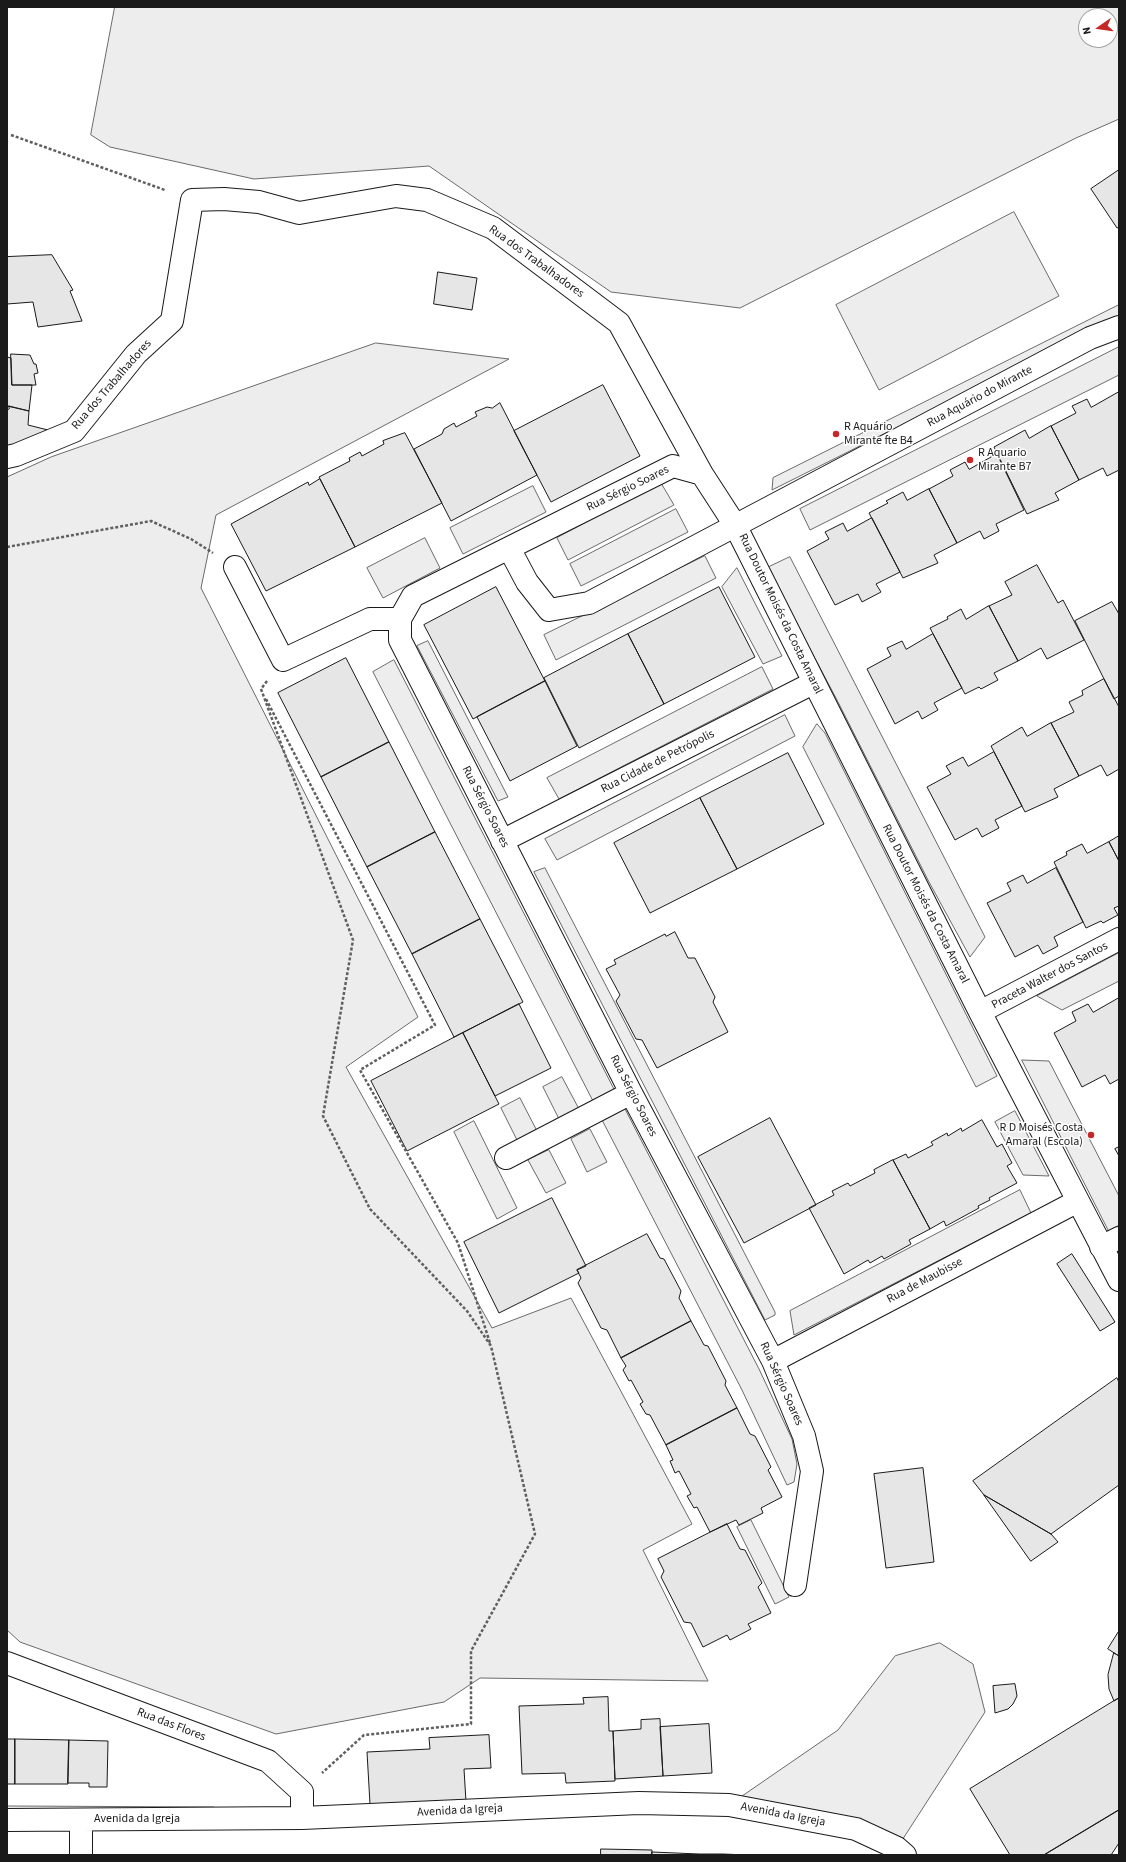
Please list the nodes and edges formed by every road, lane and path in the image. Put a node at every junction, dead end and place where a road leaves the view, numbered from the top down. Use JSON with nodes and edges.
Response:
{"nodes":[{"id":1,"x":11,"y":134,"type":"dead end"},
{"id":2,"x":192,"y":200,"type":"junction"},
{"id":3,"x":1119,"y":327,"type":"edge"},
{"id":4,"x":7,"y":457,"type":"edge"},
{"id":5,"x":702,"y":474,"type":"junction"},
{"id":6,"x":735,"y":525,"type":"junction"},
{"id":7,"x":7,"y":547,"type":"edge"},
{"id":8,"x":509,"y":548,"type":"junction"},
{"id":9,"x":235,"y":567,"type":"joint"},
{"id":10,"x":400,"y":619,"type":"junction"},
{"id":11,"x":283,"y":660,"type":"junction"},
{"id":12,"x":813,"y":683,"type":"junction"},
{"id":13,"x":261,"y":689,"type":"junction"},
{"id":14,"x":502,"y":841,"type":"junction"},
{"id":15,"x":1119,"y":939,"type":"edge"},
{"id":16,"x":980,"y":1012,"type":"junction"},
{"id":17,"x":631,"y":1093,"type":"junction"},
{"id":18,"x":506,"y":1158,"type":"dead end"},
{"id":19,"x":1078,"y":1202,"type":"junction"},
{"id":20,"x":1110,"y":1243,"type":"edge"},
{"id":21,"x":1119,"y":1280,"type":"edge"},
{"id":22,"x":491,"y":1346,"type":"junction"},
{"id":23,"x":773,"y":1361,"type":"junction"},
{"id":24,"x":795,"y":1585,"type":"dead end"},
{"id":25,"x":7,"y":1664,"type":"edge"},
{"id":26,"x":302,"y":1792,"type":"junction"},
{"id":27,"x":302,"y":1818,"type":"junction"},
{"id":28,"x":7,"y":1820,"type":"edge"},
{"id":29,"x":81,"y":1820,"type":"junction"},
{"id":30,"x":81,"y":1855,"type":"edge"},
{"id":31,"x":904,"y":1855,"type":"edge"}],
"edges":[{"from":1,"to":2,"type":"path"},
{"from":2,"to":4,"type":"street","name":"Rua dos Trabalhadores"},
{"from":2,"to":5,"type":"street","name":"Rua dos Trabalhadores"},
{"from":3,"to":6,"type":"street","name":"Rua Aquário do Mirante"},
{"from":5,"to":6,"type":"street"},
{"from":5,"to":8,"type":"street","name":"Rua Sérgio Soares"},
{"from":6,"to":8,"type":"street"},
{"from":6,"to":12,"type":"street","name":"Rua Doutor Moisés da Costa Amaral"},
{"from":7,"to":9,"type":"path"},
{"from":8,"to":10,"type":"street","name":"Rua Sérgio Soares"},
{"from":9,"to":11,"type":"street"},
{"from":10,"to":11,"type":"street"},
{"from":10,"to":14,"type":"street","name":"Rua Sérgio Soares"},
{"from":11,"to":13,"type":"path"},
{"from":12,"to":14,"type":"street","name":"Rua Cidade de Petrópolis"},
{"from":12,"to":16,"type":"street","name":"Rua Doutor Moisés da Costa Amaral"},
{"from":13,"to":22,"type":"path"},
{"from":13,"to":22,"type":"path"},
{"from":14,"to":17,"type":"street","name":"Rua Sérgio Soares"},
{"from":15,"to":16,"type":"street","name":"Praceta Walter dos Santos"},
{"from":16,"to":19,"type":"street","name":"Rua Doutor Moisés da Costa Amaral"},
{"from":17,"to":18,"type":"street"},
{"from":17,"to":23,"type":"street","name":"Rua Sérgio Soares"},
{"from":19,"to":20,"type":"street","name":"Rua Doutor Moisés da Costa Amaral"},
{"from":19,"to":23,"type":"street","name":"Rua de Maubisse"},
{"from":20,"to":21,"type":"street","name":"Rua Doutor Moisés da Costa Amaral"},
{"from":22,"to":26,"type":"path"},
{"from":23,"to":24,"type":"street","name":"Rua Sérgio Soares"},
{"from":25,"to":26,"type":"street","name":"Rua das Flores"},
{"from":26,"to":27,"type":"street"},
{"from":27,"to":29,"type":"street","name":"Avenida da Igreja"},
{"from":27,"to":31,"type":"street","name":"Avenida da Igreja"},
{"from":28,"to":29,"type":"street","name":"Avenida da Igreja"},
{"from":29,"to":30,"type":"street"}]}
